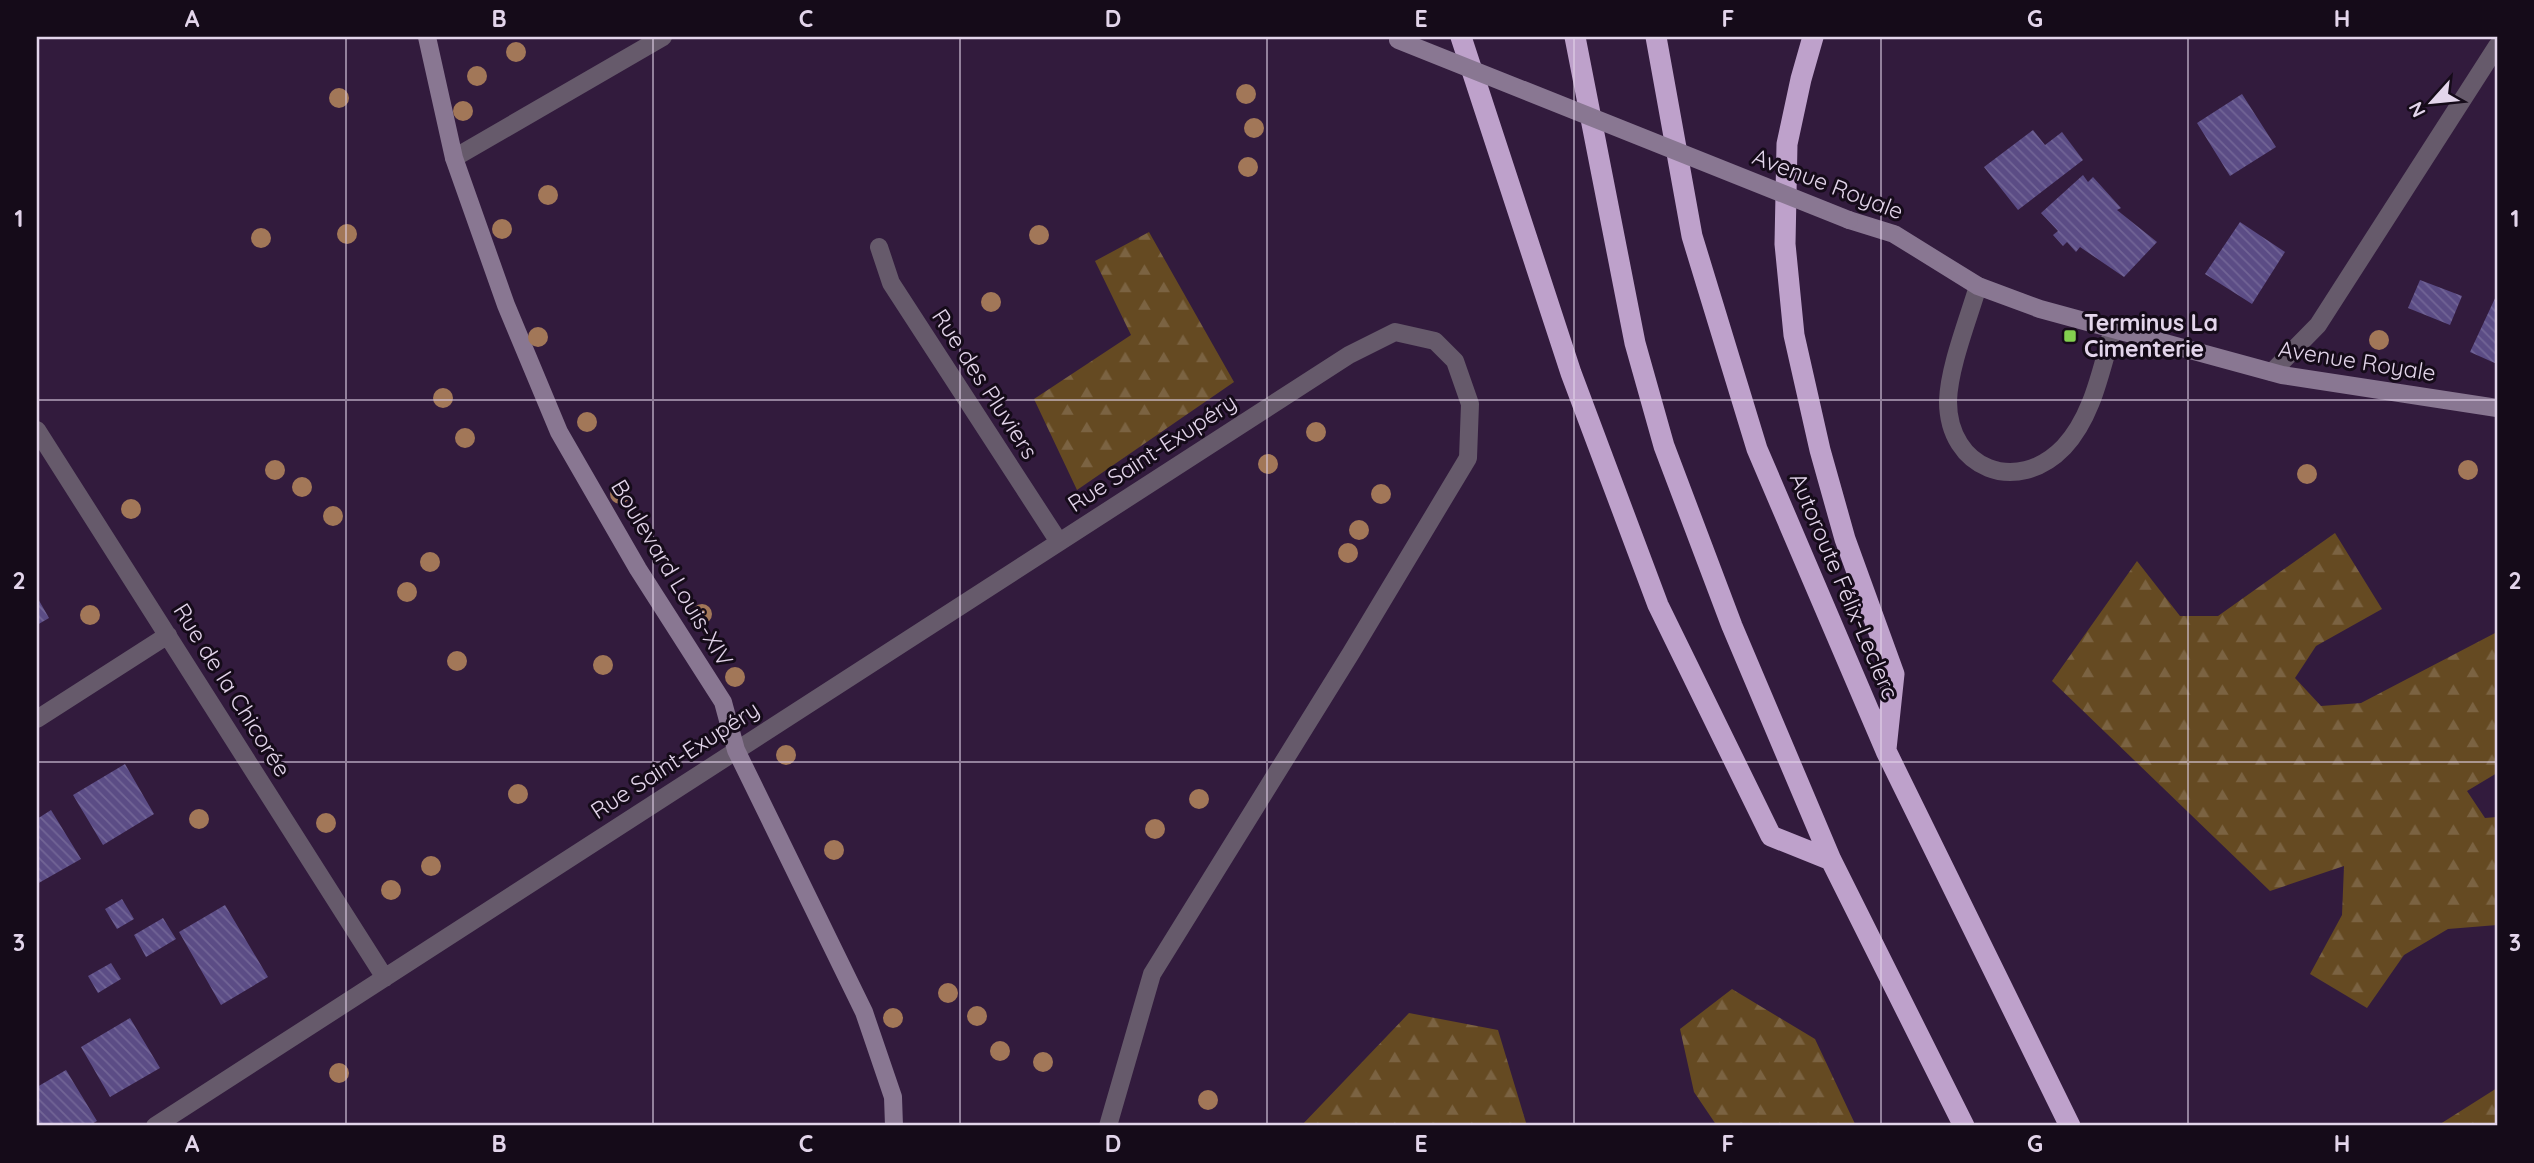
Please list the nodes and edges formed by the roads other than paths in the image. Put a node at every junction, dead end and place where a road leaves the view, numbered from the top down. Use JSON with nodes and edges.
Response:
{"nodes":[{"id":1,"x":427,"y":37,"type":"edge"},
{"id":2,"x":663,"y":37,"type":"edge"},
{"id":3,"x":1461,"y":37,"type":"edge"},
{"id":4,"x":1575,"y":37,"type":"edge"},
{"id":5,"x":1656,"y":37,"type":"edge"},
{"id":6,"x":1814,"y":37,"type":"edge"},
{"id":7,"x":1394,"y":38,"type":"edge"},
{"id":8,"x":2497,"y":46,"type":"edge"},
{"id":9,"x":454,"y":158,"type":"junction"},
{"id":10,"x":879,"y":247,"type":"dead end"},
{"id":11,"x":1978,"y":286,"type":"junction"},
{"id":12,"x":2113,"y":329,"type":"junction"},
{"id":13,"x":2272,"y":372,"type":"junction"},
{"id":14,"x":2497,"y":408,"type":"edge"},
{"id":15,"x":37,"y":430,"type":"edge"},
{"id":16,"x":1059,"y":542,"type":"junction"},
{"id":17,"x":168,"y":635,"type":"junction"},
{"id":18,"x":37,"y":719,"type":"edge"},
{"id":19,"x":736,"y":750,"type":"junction"},
{"id":20,"x":1886,"y":751,"type":"junction"},
{"id":21,"x":1831,"y":860,"type":"junction"},
{"id":22,"x":385,"y":978,"type":"junction"},
{"id":23,"x":155,"y":1126,"type":"edge"},
{"id":24,"x":894,"y":1126,"type":"edge"},
{"id":25,"x":1108,"y":1126,"type":"edge"},
{"id":26,"x":1964,"y":1126,"type":"edge"},
{"id":27,"x":2070,"y":1126,"type":"edge"}],
"edges":[{"from":1,"to":9,"type":"main road","name":"Boulevard Louis-XIV"},
{"from":2,"to":9,"type":"street"},
{"from":3,"to":21,"type":"highway"},
{"from":4,"to":21,"type":"highway"},
{"from":5,"to":20,"type":"highway","name":"Autoroute Félix-Leclerc"},
{"from":6,"to":20,"type":"highway"},
{"from":7,"to":11,"type":"main road","name":"Avenue Royale","bridge":true},
{"from":8,"to":13,"type":"street"},
{"from":9,"to":19,"type":"main road","name":"Boulevard Louis-XIV"},
{"from":10,"to":16,"type":"street","name":"Rue des Pluviers"},
{"from":11,"to":12,"type":"main road","name":"Avenue Royale"},
{"from":11,"to":12,"type":"street"},
{"from":12,"to":13,"type":"main road","name":"Avenue Royale"},
{"from":13,"to":14,"type":"main road","name":"Avenue Royale"},
{"from":15,"to":17,"type":"street","name":"Rue de la Chicorée"},
{"from":16,"to":19,"type":"street","name":"Rue Saint-Exupéry"},
{"from":16,"to":25,"type":"street","name":"Rue Saint-Exupéry"},
{"from":17,"to":18,"type":"street"},
{"from":17,"to":22,"type":"street","name":"Rue de la Chicorée"},
{"from":19,"to":22,"type":"street","name":"Rue Saint-Exupéry"},
{"from":19,"to":24,"type":"main road","name":"Boulevard Louis-XIV"},
{"from":20,"to":27,"type":"highway","name":"Autoroute Félix-Leclerc"},
{"from":21,"to":26,"type":"highway"},
{"from":22,"to":23,"type":"street","name":"Rue Saint-Exupéry"}]}
